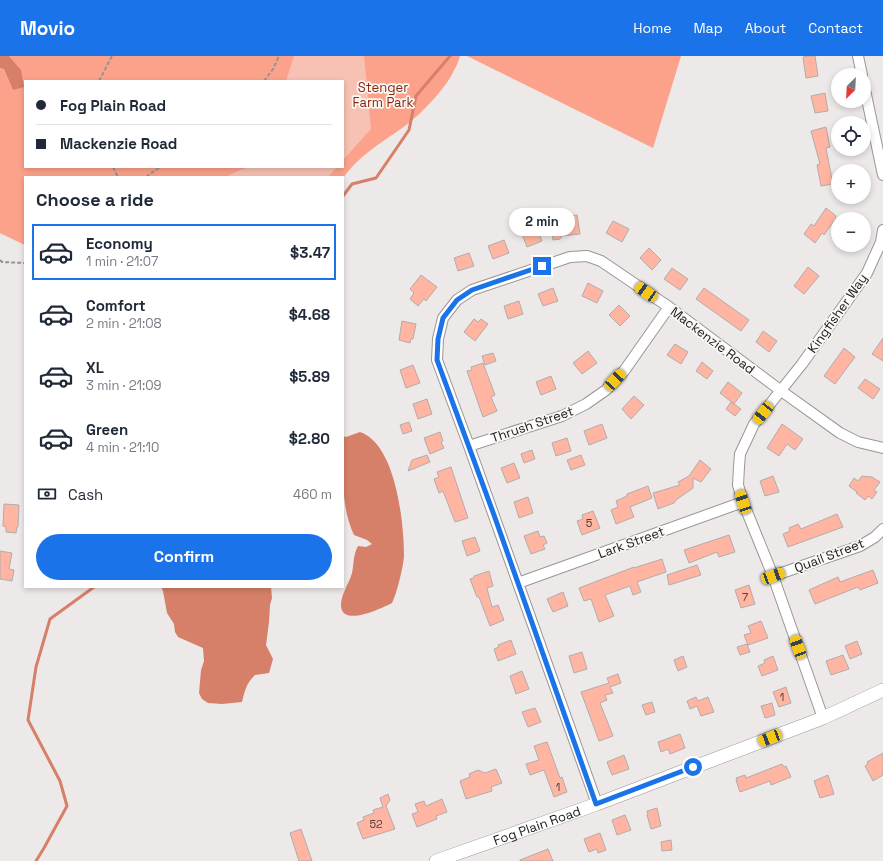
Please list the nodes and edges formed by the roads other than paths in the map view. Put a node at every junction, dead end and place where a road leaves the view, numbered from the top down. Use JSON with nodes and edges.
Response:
{"nodes":[{"id":1,"x":858,"y":56,"type":"edge"},
{"id":2,"x":861,"y":68,"type":"edge"},
{"id":3,"x":869,"y":108,"type":"edge"},
{"id":4,"x":883,"y":175,"type":"edge"},
{"id":5,"x":883,"y":230,"type":"edge"},
{"id":6,"x":669,"y":307,"type":"junction"},
{"id":7,"x":780,"y":390,"type":"junction"},
{"id":8,"x":469,"y":446,"type":"junction"},
{"id":9,"x":883,"y":448,"type":"edge"},
{"id":10,"x":743,"y":502,"type":"junction"},
{"id":11,"x":883,"y":530,"type":"edge"},
{"id":12,"x":773,"y":576,"type":"junction"},
{"id":13,"x":518,"y":584,"type":"junction"},
{"id":14,"x":883,"y":690,"type":"edge"},
{"id":15,"x":823,"y":718,"type":"junction"},
{"id":16,"x":596,"y":804,"type":"junction"},
{"id":17,"x":436,"y":861,"type":"edge"}],
"edges":[{"from":1,"to":2,"type":"street"},
{"from":3,"to":4,"type":"street"},
{"from":5,"to":7,"type":"street","name":"Kingfisher Way"},
{"from":6,"to":7,"type":"street","name":"Mackenzie Road"},
{"from":6,"to":8,"type":"street","name":"Thrush Street"},
{"from":6,"to":8,"type":"street","name":"Mackenzie Road"},
{"from":7,"to":9,"type":"street","name":"Mackenzie Road"},
{"from":7,"to":10,"type":"street","name":"Kingfisher Way"},
{"from":8,"to":13,"type":"street","name":"Mackenzie Road"},
{"from":10,"to":12,"type":"street","name":"Kingfisher Way"},
{"from":10,"to":13,"type":"street","name":"Lark Street"},
{"from":11,"to":12,"type":"street","name":"Quail Street"},
{"from":12,"to":15,"type":"street","name":"Kingfisher Way"},
{"from":13,"to":16,"type":"street","name":"Mackenzie Road"},
{"from":14,"to":15,"type":"street","name":"Fog Plain Road"},
{"from":15,"to":16,"type":"street","name":"Fog Plain Road"},
{"from":16,"to":17,"type":"street","name":"Fog Plain Road"}]}
